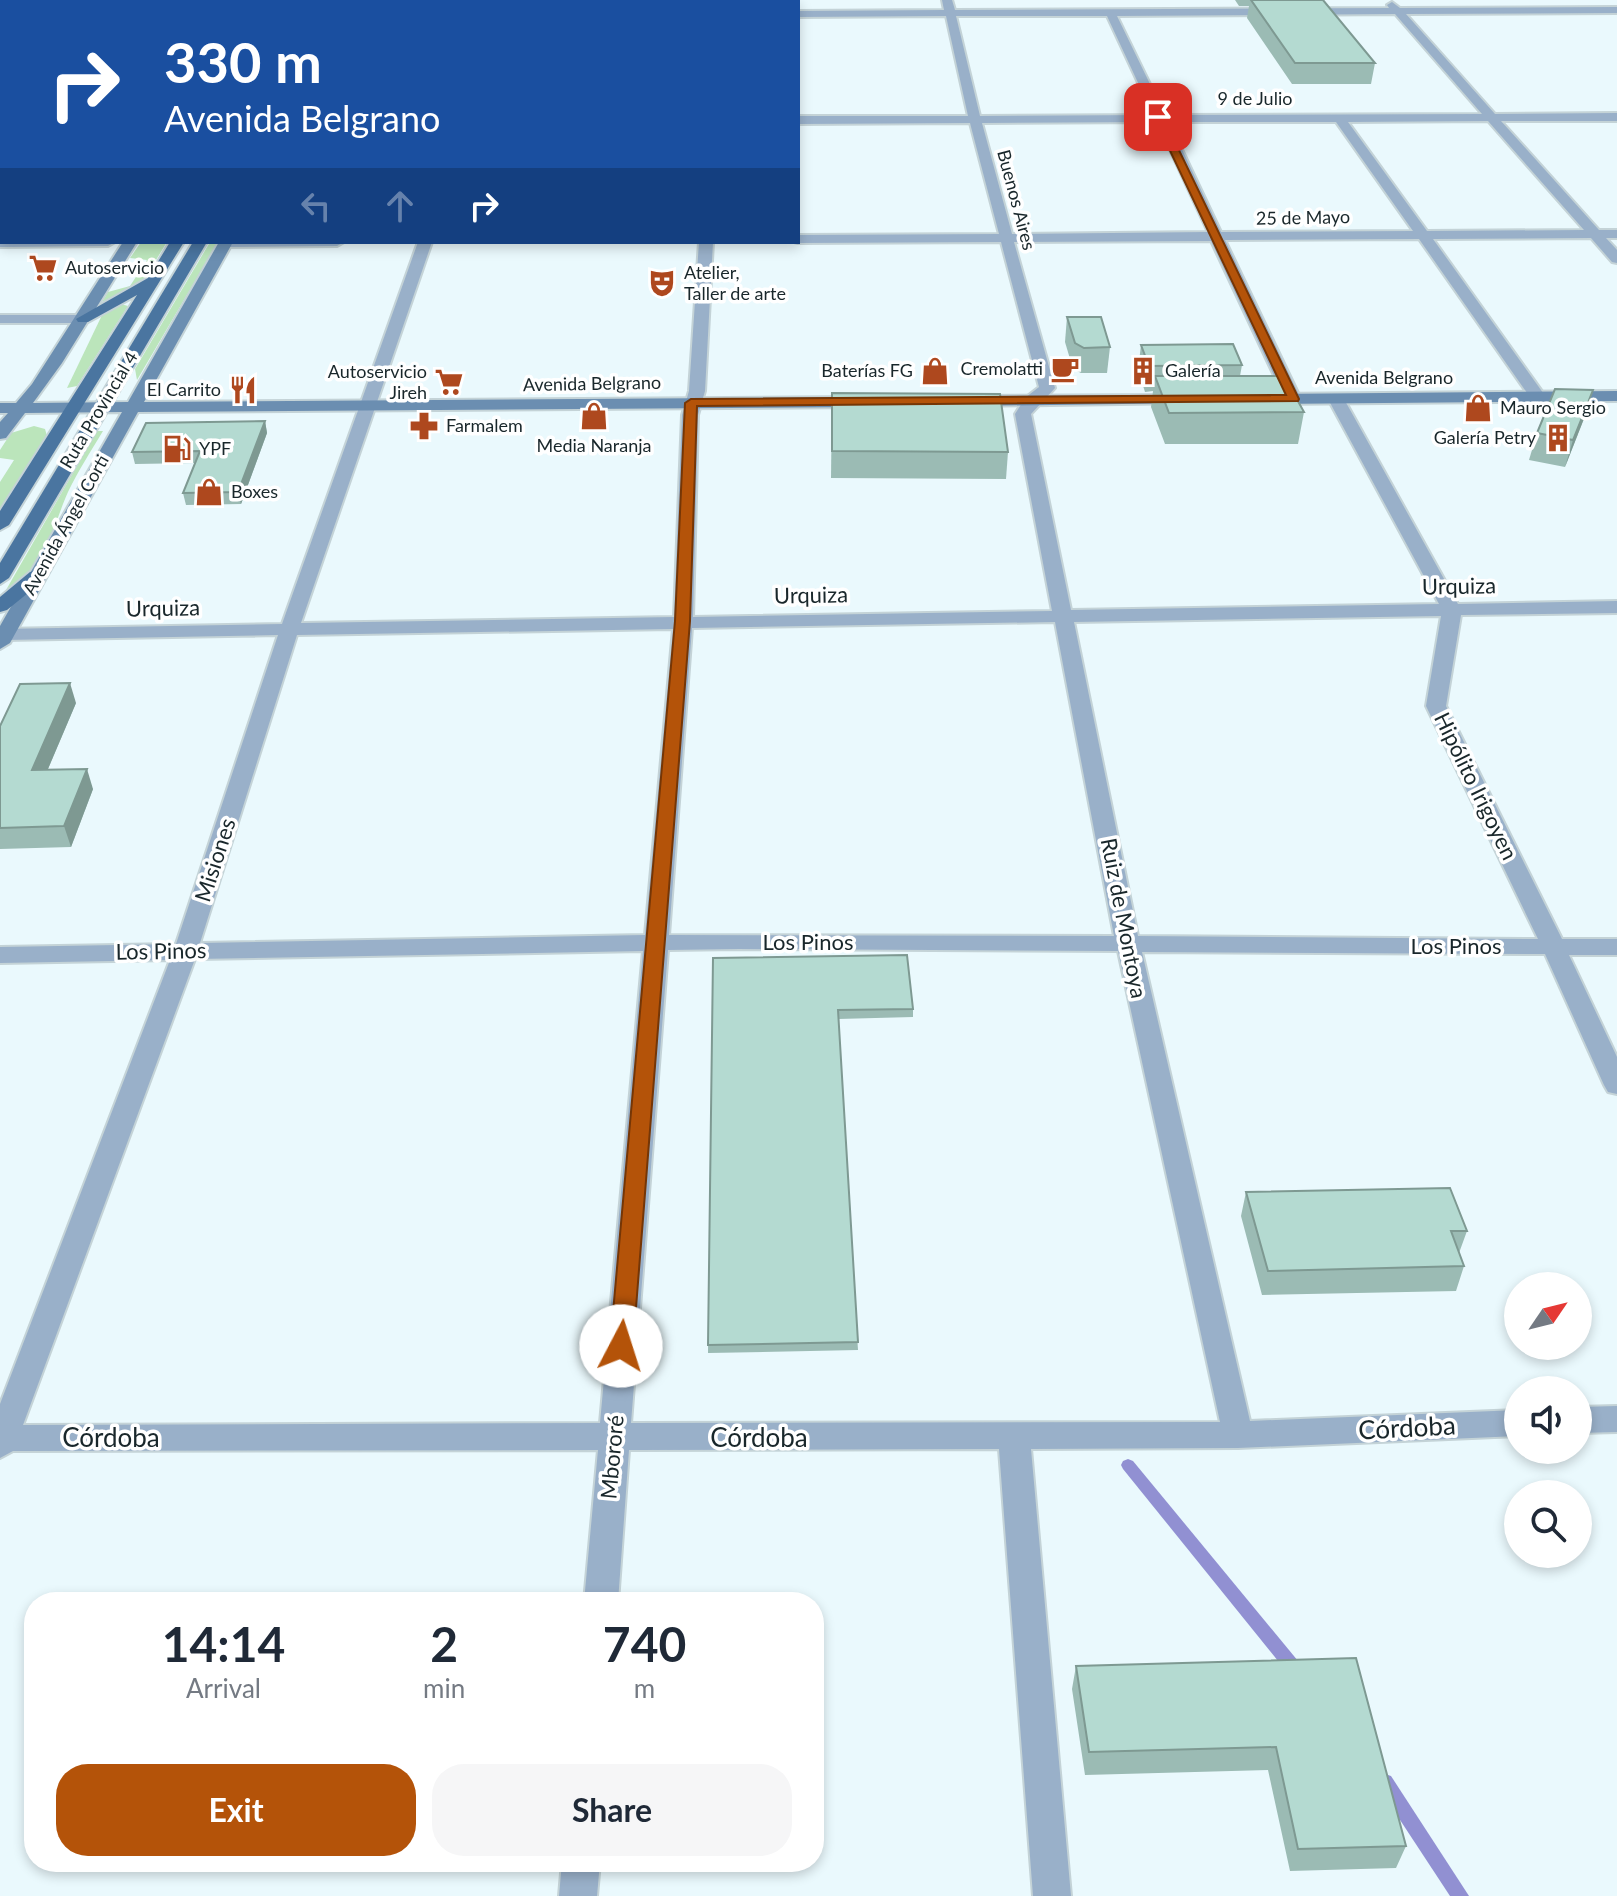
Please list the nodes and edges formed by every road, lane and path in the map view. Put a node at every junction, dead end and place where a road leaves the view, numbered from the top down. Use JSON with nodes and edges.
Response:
{"nodes":[{"id":1,"x":1387,"y":0,"type":"edge"},
{"id":2,"x":949,"y":7,"type":"edge"},
{"id":3,"x":1617,"y":10,"type":"edge"},
{"id":4,"x":1397,"y":11,"type":"junction"},
{"id":5,"x":1111,"y":13,"type":"junction"},
{"id":6,"x":800,"y":14,"type":"edge"},
{"id":7,"x":1158,"y":117,"type":"junction"},
{"id":8,"x":1339,"y":117,"type":"junction"},
{"id":9,"x":1492,"y":117,"type":"junction"},
{"id":10,"x":1617,"y":117,"type":"edge"},
{"id":11,"x":800,"y":120,"type":"edge"},
{"id":12,"x":975,"y":121,"type":"junction"},
{"id":13,"x":1422,"y":234,"type":"junction"},
{"id":14,"x":1594,"y":234,"type":"junction"},
{"id":15,"x":1617,"y":234,"type":"edge"},
{"id":16,"x":1008,"y":238,"type":"junction"},
{"id":17,"x":1216,"y":238,"type":"junction"},
{"id":18,"x":800,"y":239,"type":"edge"},
{"id":19,"x":129,"y":244,"type":"edge"},
{"id":20,"x":176,"y":244,"type":"edge"},
{"id":21,"x":199,"y":244,"type":"edge"},
{"id":22,"x":225,"y":244,"type":"edge"},
{"id":23,"x":424,"y":244,"type":"edge"},
{"id":24,"x":706,"y":244,"type":"edge"},
{"id":25,"x":1617,"y":259,"type":"edge"},
{"id":26,"x":153,"y":280,"type":"junction"},
{"id":27,"x":0,"y":319,"type":"edge"},
{"id":28,"x":83,"y":319,"type":"junction"},
{"id":29,"x":1617,"y":396,"type":"edge"},
{"id":30,"x":1538,"y":397,"type":"junction"},
{"id":31,"x":1201,"y":399,"type":"edge"},
{"id":32,"x":1247,"y":399,"type":"edge"},
{"id":33,"x":1293,"y":399,"type":"junction"},
{"id":34,"x":1336,"y":399,"type":"junction"},
{"id":35,"x":1031,"y":401,"type":"junction"},
{"id":36,"x":878,"y":402,"type":"edge"},
{"id":37,"x":955,"y":402,"type":"edge"},
{"id":38,"x":691,"y":403,"type":"junction"},
{"id":39,"x":366,"y":406,"type":"junction"},
{"id":40,"x":101,"y":407,"type":"junction"},
{"id":41,"x":132,"y":407,"type":"junction"},
{"id":42,"x":9,"y":408,"type":"edge"},
{"id":43,"x":74,"y":408,"type":"junction"},
{"id":44,"x":0,"y":434,"type":"edge"},
{"id":45,"x":0,"y":525,"type":"edge"},
{"id":46,"x":37,"y":576,"type":"junction"},
{"id":47,"x":0,"y":578,"type":"edge"},
{"id":48,"x":0,"y":606,"type":"edge"},
{"id":49,"x":1617,"y":607,"type":"edge"},
{"id":50,"x":1452,"y":610,"type":"junction"},
{"id":51,"x":1066,"y":615,"type":"junction"},
{"id":52,"x":683,"y":621,"type":"junction"},
{"id":53,"x":289,"y":630,"type":"junction"},
{"id":54,"x":3,"y":638,"type":"edge"},
{"id":55,"x":1128,"y":944,"type":"junction"},
{"id":56,"x":656,"y":945,"type":"junction"},
{"id":57,"x":1554,"y":947,"type":"junction"},
{"id":58,"x":1617,"y":947,"type":"edge"},
{"id":59,"x":186,"y":950,"type":"junction"},
{"id":60,"x":0,"y":955,"type":"edge"},
{"id":61,"x":1617,"y":1085,"type":"edge"},
{"id":62,"x":1617,"y":1419,"type":"edge"},
{"id":63,"x":1592,"y":1420,"type":"edge"},
{"id":64,"x":1504,"y":1424,"type":"edge"},
{"id":65,"x":1238,"y":1435,"type":"junction"},
{"id":66,"x":1014,"y":1436,"type":"junction"},
{"id":67,"x":614,"y":1438,"type":"junction"},
{"id":68,"x":1,"y":1440,"type":"edge"},
{"id":69,"x":602,"y":1592,"type":"edge"},
{"id":70,"x":580,"y":1872,"type":"edge"},
{"id":71,"x":578,"y":1896,"type":"edge"},
{"id":72,"x":1052,"y":1896,"type":"edge"}],
"edges":[{"from":1,"to":4,"type":"street"},
{"from":2,"to":5,"type":"street"},
{"from":2,"to":6,"type":"street"},
{"from":2,"to":12,"type":"street","name":"Buenos Aires"},
{"from":3,"to":4,"type":"street"},
{"from":4,"to":5,"type":"street"},
{"from":4,"to":9,"type":"street"},
{"from":5,"to":7,"type":"street"},
{"from":7,"to":8,"type":"street","name":"9 de Julio"},
{"from":7,"to":12,"type":"street","name":"9 de Julio"},
{"from":7,"to":17,"type":"street"},
{"from":8,"to":9,"type":"street","name":"9 de Julio"},
{"from":8,"to":13,"type":"street"},
{"from":9,"to":10,"type":"street","name":"9 de Julio"},
{"from":9,"to":14,"type":"street"},
{"from":11,"to":12,"type":"street","name":"9 de Julio"},
{"from":12,"to":16,"type":"street","name":"Buenos Aires"},
{"from":13,"to":14,"type":"street","name":"25 de Mayo"},
{"from":13,"to":17,"type":"street","name":"25 de Mayo"},
{"from":13,"to":30,"type":"street"},
{"from":14,"to":15,"type":"street","name":"25 de Mayo"},
{"from":14,"to":25,"type":"street"},
{"from":16,"to":17,"type":"street","name":"25 de Mayo"},
{"from":16,"to":18,"type":"street","name":"25 de Mayo"},
{"from":16,"to":35,"type":"street","name":"Buenos Aires"},
{"from":17,"to":33,"type":"street"},
{"from":19,"to":28,"type":"main road"},
{"from":20,"to":26,"type":"main road","name":"Ruta Provincial 4"},
{"from":21,"to":40,"type":"main road","name":"Ruta Provincial 4"},
{"from":22,"to":41,"type":"main road","name":"Avenida Ángel Corti"},
{"from":23,"to":39,"type":"street","name":"Misiones"},
{"from":24,"to":38,"type":"street","name":"Mbororé"},
{"from":26,"to":28,"type":"main road"},
{"from":26,"to":43,"type":"main road","name":"Ruta Provincial 4"},
{"from":27,"to":28,"type":"street"},
{"from":28,"to":42,"type":"main road"},
{"from":29,"to":30,"type":"main road","name":"Avenida Belgrano"},
{"from":30,"to":34,"type":"main road","name":"Avenida Belgrano"},
{"from":31,"to":35,"type":"main road"},
{"from":32,"to":33,"type":"main road","name":"Avenida Belgrano"},
{"from":33,"to":34,"type":"main road","name":"Avenida Belgrano"},
{"from":34,"to":50,"type":"street"},
{"from":35,"to":37,"type":"main road"},
{"from":35,"to":51,"type":"street","name":"Ruiz de Montoya"},
{"from":36,"to":38,"type":"main road","name":"Avenida Belgrano"},
{"from":38,"to":39,"type":"main road","name":"Avenida Belgrano"},
{"from":38,"to":52,"type":"street","name":"Mbororé"},
{"from":39,"to":41,"type":"main road","name":"Avenida Belgrano"},
{"from":39,"to":53,"type":"street","name":"Misiones"},
{"from":40,"to":41,"type":"main road","name":"Avenida Belgrano"},
{"from":40,"to":43,"type":"main road","name":"Avenida Belgrano"},
{"from":40,"to":47,"type":"main road","name":"Ruta Provincial 4"},
{"from":41,"to":46,"type":"main road","name":"Avenida Ángel Corti"},
{"from":42,"to":43,"type":"main road","name":"Avenida Belgrano"},
{"from":42,"to":44,"type":"main road"},
{"from":43,"to":45,"type":"main road","name":"Ruta Provincial 4"},
{"from":46,"to":48,"type":"main road"},
{"from":46,"to":54,"type":"main road","name":"Avenida Ángel Corti"},
{"from":49,"to":50,"type":"street","name":"Urquiza"},
{"from":50,"to":51,"type":"street","name":"Urquiza"},
{"from":50,"to":57,"type":"street","name":"Hipólito Irigoyen"},
{"from":51,"to":52,"type":"street","name":"Urquiza"},
{"from":51,"to":55,"type":"street","name":"Ruiz de Montoya"},
{"from":52,"to":53,"type":"street","name":"Urquiza"},
{"from":52,"to":56,"type":"street","name":"Mbororé"},
{"from":53,"to":54,"type":"street","name":"Urquiza"},
{"from":53,"to":59,"type":"street","name":"Misiones"},
{"from":55,"to":56,"type":"street","name":"Los Pinos"},
{"from":55,"to":57,"type":"street","name":"Los Pinos"},
{"from":55,"to":65,"type":"street","name":"Ruiz de Montoya"},
{"from":56,"to":59,"type":"street","name":"Los Pinos"},
{"from":56,"to":67,"type":"street","name":"Mbororé"},
{"from":57,"to":58,"type":"street","name":"Los Pinos"},
{"from":57,"to":61,"type":"street","name":"Hipólito Irigoyen"},
{"from":59,"to":60,"type":"street","name":"Los Pinos"},
{"from":59,"to":68,"type":"street","name":"Misiones"},
{"from":62,"to":63,"type":"street"},
{"from":64,"to":65,"type":"street","name":"Córdoba"},
{"from":65,"to":66,"type":"street","name":"Córdoba"},
{"from":66,"to":67,"type":"street","name":"Córdoba"},
{"from":66,"to":72,"type":"street"},
{"from":67,"to":68,"type":"street","name":"Córdoba"},
{"from":67,"to":69,"type":"street","name":"Mbororé"},
{"from":70,"to":71,"type":"street"}]}
